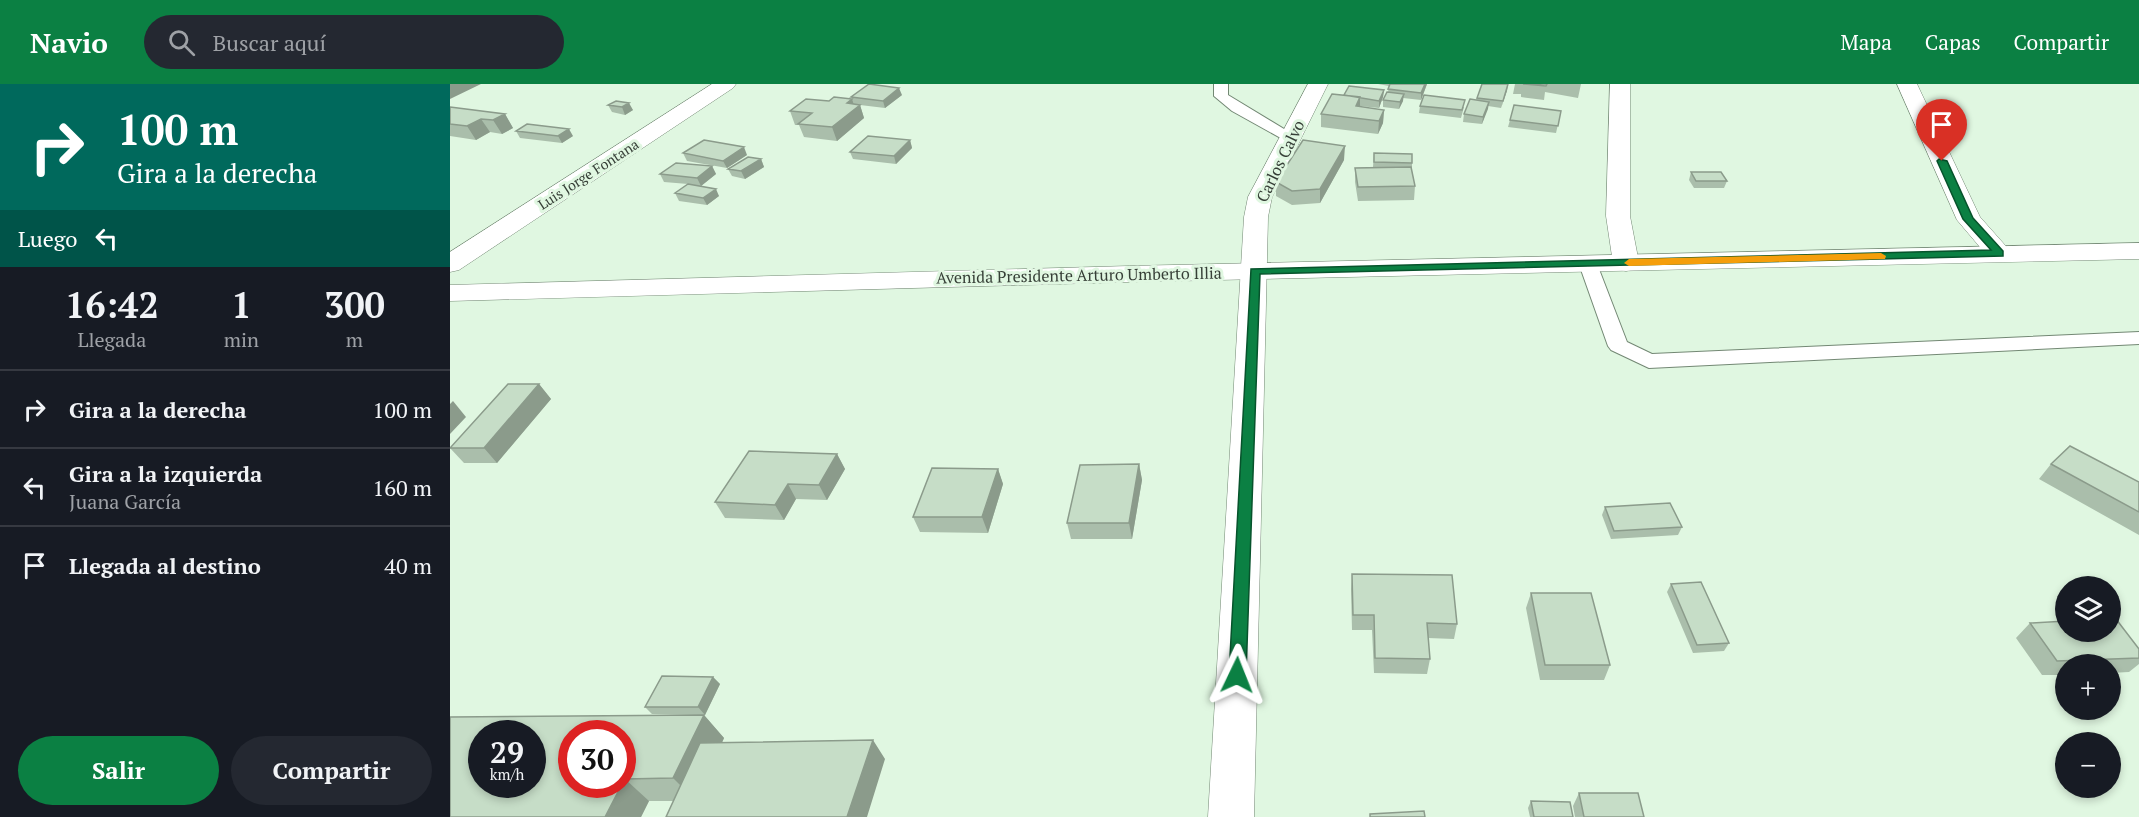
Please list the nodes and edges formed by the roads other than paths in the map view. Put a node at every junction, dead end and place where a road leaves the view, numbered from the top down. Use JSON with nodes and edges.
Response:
{"nodes":[{"id":1,"x":726,"y":84,"type":"edge"},
{"id":2,"x":1221,"y":84,"type":"edge"},
{"id":3,"x":1318,"y":84,"type":"edge"},
{"id":4,"x":1620,"y":84,"type":"edge"},
{"id":5,"x":1907,"y":84,"type":"edge"},
{"id":6,"x":1291,"y":138,"type":"junction"},
{"id":7,"x":2139,"y":251,"type":"edge"},
{"id":8,"x":1999,"y":253,"type":"junction"},
{"id":9,"x":1626,"y":263,"type":"junction"},
{"id":10,"x":450,"y":264,"type":"edge"},
{"id":11,"x":1588,"y":264,"type":"junction"},
{"id":12,"x":1255,"y":271,"type":"junction"},
{"id":13,"x":450,"y":293,"type":"edge"},
{"id":14,"x":2139,"y":338,"type":"edge"},
{"id":15,"x":1231,"y":817,"type":"edge"}],
"edges":[{"from":1,"to":10,"type":"street","name":"Luis Jorge Fontana"},
{"from":2,"to":6,"type":"lane"},
{"from":3,"to":6,"type":"street","name":"Carlos Calvo"},
{"from":4,"to":9,"type":"street"},
{"from":5,"to":8,"type":"street"},
{"from":6,"to":12,"type":"street","name":"Carlos Calvo"},
{"from":7,"to":8,"type":"street","name":"Avenida Presidente Arturo Umberto Illia"},
{"from":8,"to":9,"type":"street","name":"Avenida Presidente Arturo Umberto Illia"},
{"from":9,"to":11,"type":"street","name":"Avenida Presidente Arturo Umberto Illia"},
{"from":11,"to":12,"type":"street","name":"Avenida Presidente Arturo Umberto Illia"},
{"from":11,"to":14,"type":"lane"},
{"from":12,"to":13,"type":"street","name":"Avenida Presidente Arturo Umberto Illia"},
{"from":12,"to":15,"type":"street","name":"Carlos Calvo"}]}
